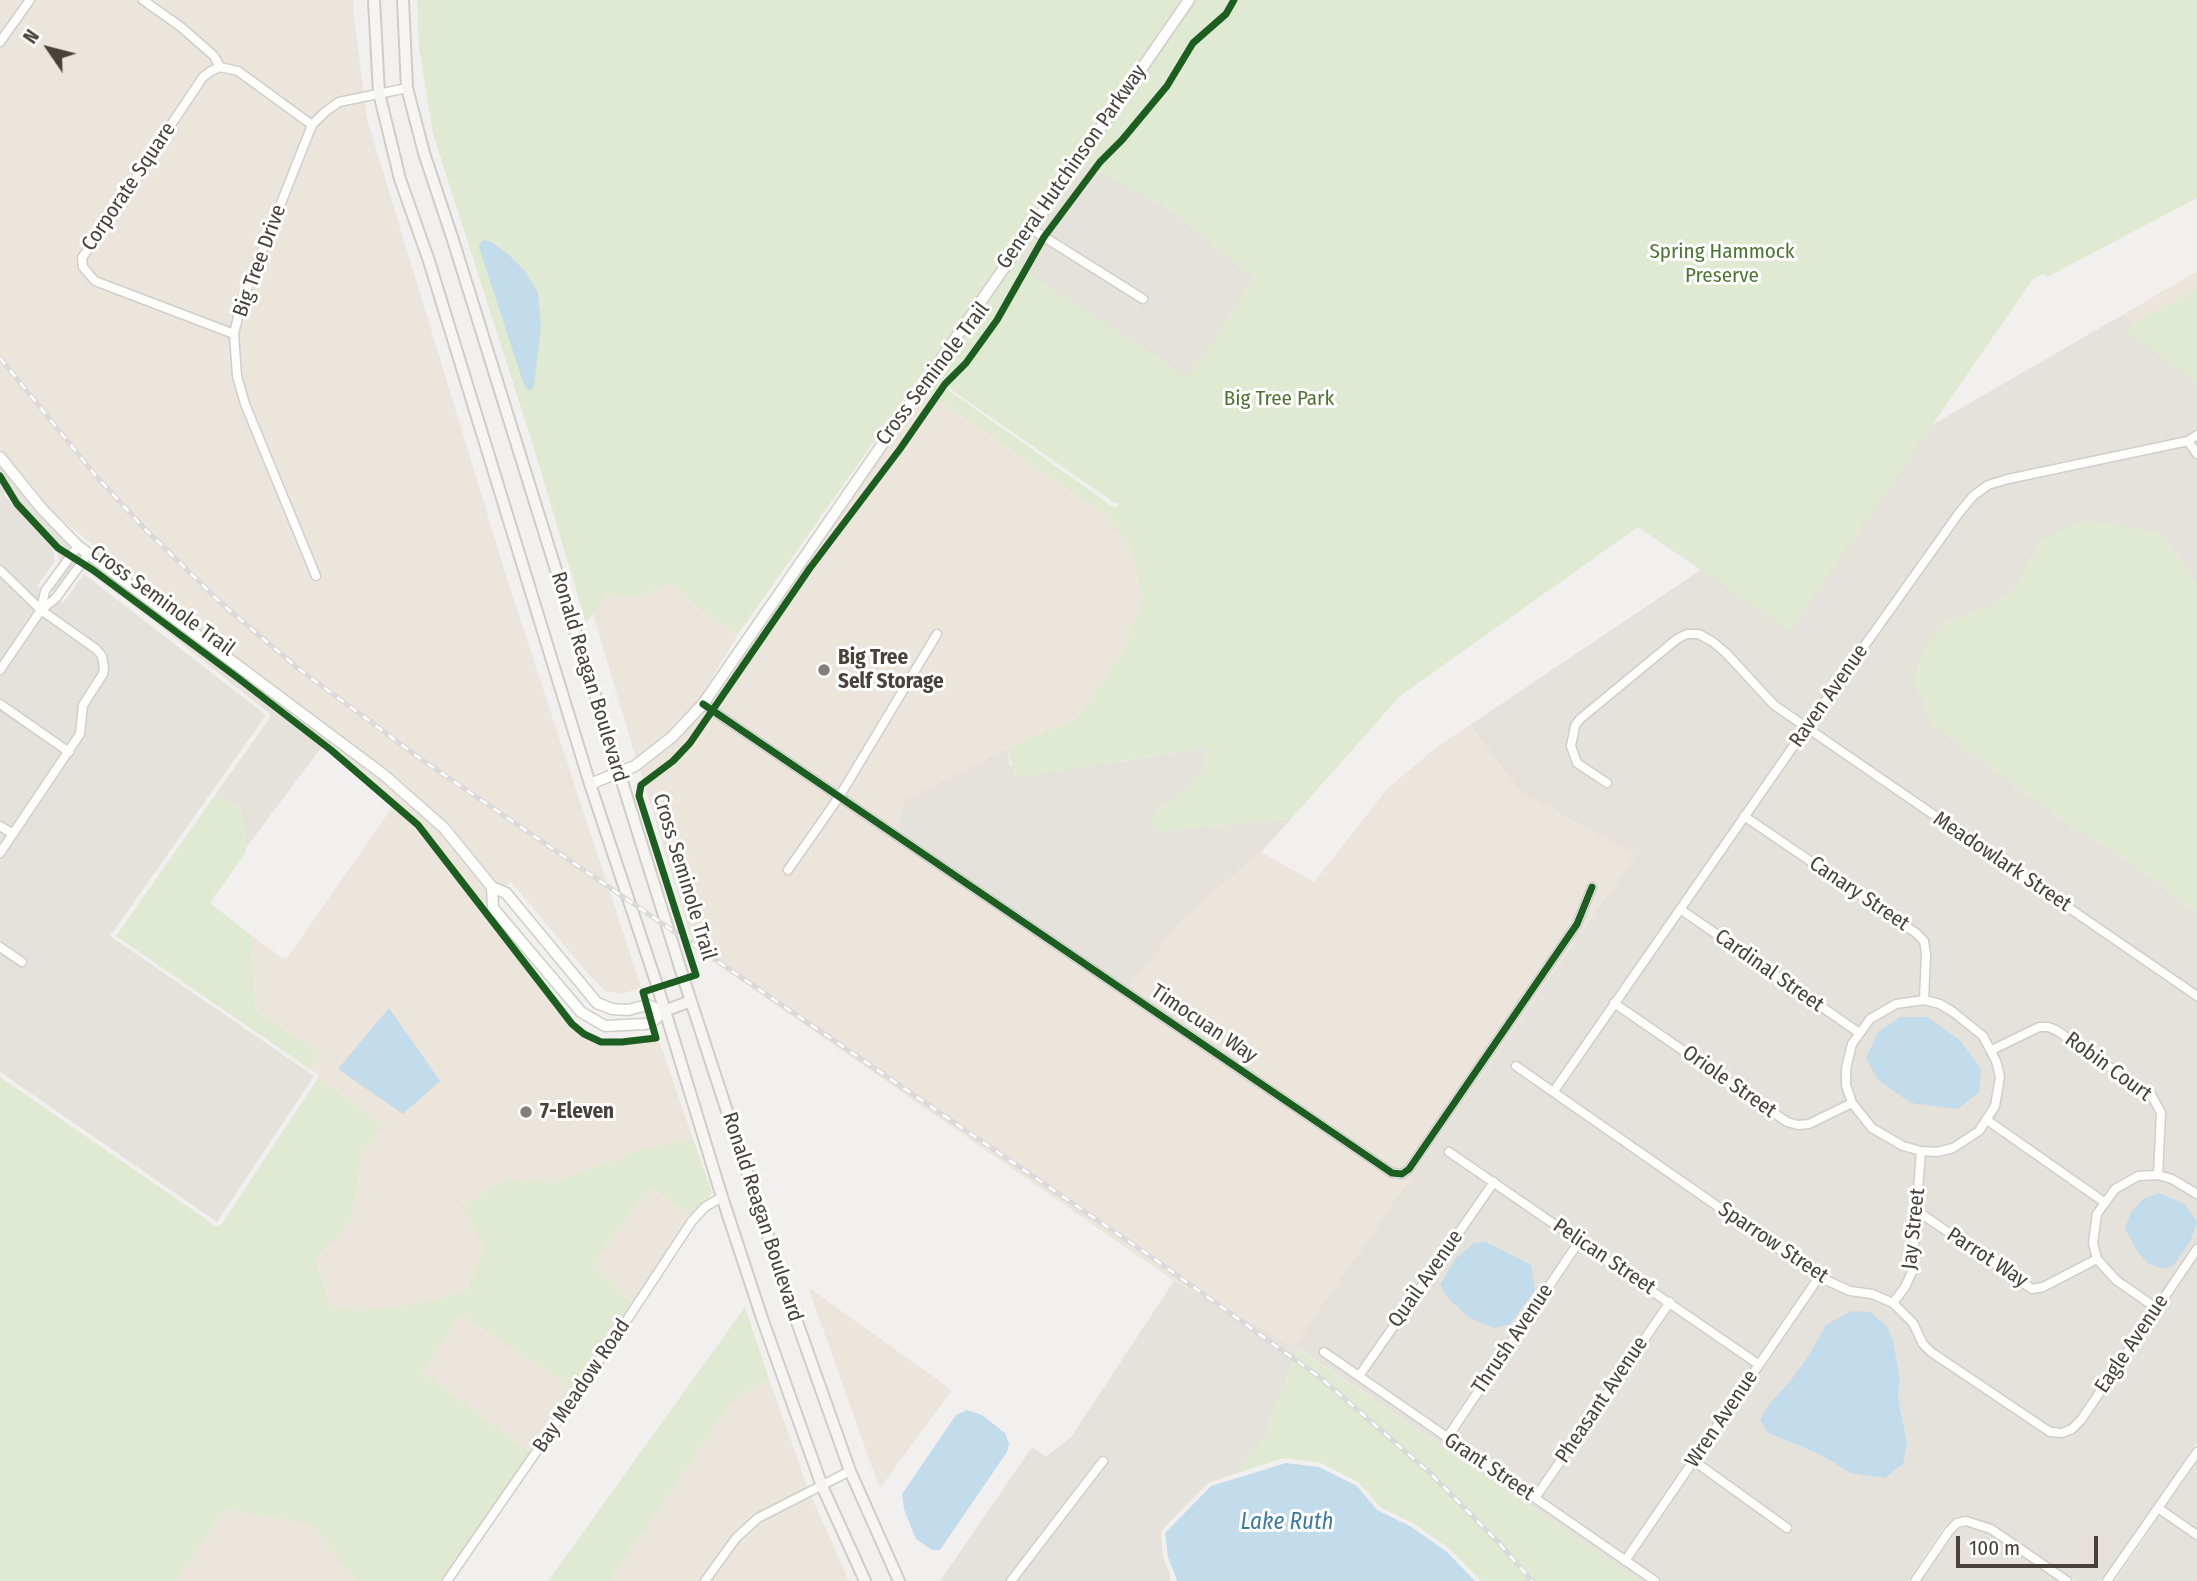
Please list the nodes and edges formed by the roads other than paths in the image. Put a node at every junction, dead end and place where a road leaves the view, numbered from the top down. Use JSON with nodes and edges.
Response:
{"nodes":[{"id":1,"x":30,"y":0,"type":"edge"},
{"id":2,"x":143,"y":0,"type":"edge"},
{"id":3,"x":374,"y":0,"type":"edge"},
{"id":4,"x":403,"y":0,"type":"edge"},
{"id":5,"x":1189,"y":0,"type":"edge"},
{"id":6,"x":0,"y":42,"type":"edge"},
{"id":7,"x":220,"y":67,"type":"junction"},
{"id":8,"x":407,"y":88,"type":"junction"},
{"id":9,"x":379,"y":93,"type":"junction"},
{"id":10,"x":313,"y":125,"type":"junction"},
{"id":11,"x":1030,"y":228,"type":"junction"},
{"id":12,"x":1143,"y":299,"type":"dead end"},
{"id":13,"x":234,"y":334,"type":"junction"},
{"id":14,"x":2197,"y":435,"type":"edge"},
{"id":15,"x":2188,"y":441,"type":"junction"},
{"id":16,"x":2197,"y":454,"type":"edge"},
{"id":17,"x":0,"y":457,"type":"edge"},
{"id":18,"x":78,"y":545,"type":"junction"},
{"id":19,"x":88,"y":554,"type":"junction"},
{"id":20,"x":0,"y":570,"type":"edge"},
{"id":21,"x":316,"y":576,"type":"dead end"},
{"id":22,"x":52,"y":582,"type":"junction"},
{"id":23,"x":62,"y":590,"type":"junction"},
{"id":24,"x":41,"y":610,"type":"junction"},
{"id":25,"x":937,"y":634,"type":"dead end"},
{"id":26,"x":0,"y":670,"type":"edge"},
{"id":27,"x":0,"y":704,"type":"edge"},
{"id":28,"x":703,"y":704,"type":"junction"},
{"id":29,"x":1806,"y":728,"type":"junction"},
{"id":30,"x":69,"y":752,"type":"junction"},
{"id":31,"x":619,"y":772,"type":"junction"},
{"id":32,"x":1607,"y":783,"type":"dead end"},
{"id":33,"x":590,"y":784,"type":"junction"},
{"id":34,"x":839,"y":797,"type":"junction"},
{"id":35,"x":1744,"y":816,"type":"junction"},
{"id":36,"x":0,"y":826,"type":"edge"},
{"id":37,"x":13,"y":834,"type":"junction"},
{"id":38,"x":0,"y":853,"type":"edge"},
{"id":39,"x":788,"y":870,"type":"dead end"},
{"id":40,"x":492,"y":887,"type":"junction"},
{"id":41,"x":1592,"y":887,"type":"dead end"},
{"id":42,"x":1680,"y":909,"type":"junction"},
{"id":43,"x":0,"y":947,"type":"edge"},
{"id":44,"x":22,"y":962,"type":"dead end"},
{"id":45,"x":2197,"y":996,"type":"edge"},
{"id":46,"x":1924,"y":1000,"type":"junction"},
{"id":47,"x":691,"y":1001,"type":"junction"},
{"id":48,"x":1614,"y":1003,"type":"junction"},
{"id":49,"x":664,"y":1011,"type":"junction"},
{"id":50,"x":1858,"y":1032,"type":"junction"},
{"id":51,"x":1992,"y":1050,"type":"junction"},
{"id":52,"x":1516,"y":1066,"type":"dead end"},
{"id":53,"x":1554,"y":1091,"type":"junction"},
{"id":54,"x":1852,"y":1103,"type":"junction"},
{"id":55,"x":1987,"y":1120,"type":"junction"},
{"id":56,"x":1921,"y":1151,"type":"junction"},
{"id":57,"x":1449,"y":1152,"type":"dead end"},
{"id":58,"x":2158,"y":1175,"type":"junction"},
{"id":59,"x":1494,"y":1182,"type":"junction"},
{"id":60,"x":2197,"y":1194,"type":"edge"},
{"id":61,"x":722,"y":1197,"type":"junction"},
{"id":62,"x":2104,"y":1202,"type":"junction"},
{"id":63,"x":1917,"y":1211,"type":"junction"},
{"id":64,"x":1580,"y":1240,"type":"junction"},
{"id":65,"x":2197,"y":1249,"type":"edge"},
{"id":66,"x":2096,"y":1259,"type":"junction"},
{"id":67,"x":1819,"y":1278,"type":"junction"},
{"id":68,"x":1670,"y":1302,"type":"junction"},
{"id":69,"x":1893,"y":1303,"type":"junction"},
{"id":70,"x":2157,"y":1308,"type":"junction"},
{"id":71,"x":1324,"y":1352,"type":"dead end"},
{"id":72,"x":1758,"y":1364,"type":"junction"},
{"id":73,"x":1359,"y":1376,"type":"junction"},
{"id":74,"x":1447,"y":1437,"type":"junction"},
{"id":75,"x":2197,"y":1452,"type":"edge"},
{"id":76,"x":1103,"y":1461,"type":"dead end"},
{"id":77,"x":1694,"y":1461,"type":"junction"},
{"id":78,"x":850,"y":1471,"type":"junction"},
{"id":79,"x":822,"y":1486,"type":"junction"},
{"id":80,"x":1535,"y":1498,"type":"junction"},
{"id":81,"x":2158,"y":1508,"type":"junction"},
{"id":82,"x":1787,"y":1528,"type":"dead end"},
{"id":83,"x":2197,"y":1535,"type":"edge"},
{"id":84,"x":1625,"y":1561,"type":"junction"},
{"id":85,"x":447,"y":1581,"type":"edge"},
{"id":86,"x":705,"y":1581,"type":"edge"},
{"id":87,"x":865,"y":1581,"type":"edge"},
{"id":88,"x":899,"y":1581,"type":"edge"},
{"id":89,"x":1012,"y":1581,"type":"edge"},
{"id":90,"x":1655,"y":1581,"type":"edge"},
{"id":91,"x":1915,"y":1581,"type":"edge"},
{"id":92,"x":2067,"y":1581,"type":"edge"},
{"id":93,"x":2108,"y":1581,"type":"edge"}],
"edges":[{"from":1,"to":6,"type":"street"},
{"from":2,"to":7,"type":"street"},
{"from":3,"to":9,"type":"main road","name":"Ronald Reagan Boulevard"},
{"from":4,"to":8,"type":"main road","name":"Ronald Reagan Boulevard"},
{"from":5,"to":11,"type":"street","name":"General Hutchinson Parkway"},
{"from":7,"to":10,"type":"street"},
{"from":7,"to":13,"type":"street","name":"Corporate Square"},
{"from":8,"to":9,"type":"street","name":"Big Tree Drive"},
{"from":8,"to":31,"type":"main road","name":"Ronald Reagan Boulevard"},
{"from":9,"to":10,"type":"street","name":"Big Tree Drive"},
{"from":9,"to":33,"type":"main road","name":"Ronald Reagan Boulevard"},
{"from":10,"to":13,"type":"street","name":"Big Tree Drive"},
{"from":11,"to":12,"type":"street"},
{"from":11,"to":28,"type":"street","name":"General Hutchinson Parkway"},
{"from":13,"to":21,"type":"street","name":"Big Tree Drive"},
{"from":14,"to":15,"type":"street","name":"Raven Avenue"},
{"from":15,"to":16,"type":"street"},
{"from":15,"to":29,"type":"street","name":"Raven Avenue"},
{"from":17,"to":18,"type":"street"},
{"from":18,"to":19,"type":"street"},
{"from":18,"to":22,"type":"street"},
{"from":19,"to":23,"type":"street"},
{"from":19,"to":40,"type":"street"},
{"from":20,"to":24,"type":"street"},
{"from":22,"to":23,"type":"street"},
{"from":22,"to":24,"type":"street"},
{"from":23,"to":24,"type":"street"},
{"from":24,"to":26,"type":"street"},
{"from":24,"to":30,"type":"street"},
{"from":25,"to":34,"type":"street"},
{"from":27,"to":30,"type":"street"},
{"from":28,"to":31,"type":"street","name":"General Hutchinson Parkway"},
{"from":28,"to":34,"type":"street","name":"Timocuan Way"},
{"from":29,"to":32,"type":"street","name":"Meadowlark Street"},
{"from":29,"to":35,"type":"street","name":"Raven Avenue"},
{"from":29,"to":45,"type":"street","name":"Meadowlark Street"},
{"from":30,"to":37,"type":"street"},
{"from":31,"to":33,"type":"street","name":"General Hutchinson Parkway"},
{"from":31,"to":47,"type":"main road","name":"Ronald Reagan Boulevard"},
{"from":33,"to":49,"type":"main road","name":"Ronald Reagan Boulevard"},
{"from":34,"to":39,"type":"street"},
{"from":34,"to":41,"type":"street","name":"Timocuan Way"},
{"from":35,"to":42,"type":"street","name":"Raven Avenue"},
{"from":35,"to":46,"type":"street","name":"Canary Street"},
{"from":36,"to":37,"type":"street"},
{"from":37,"to":38,"type":"street"},
{"from":40,"to":49,"type":"street"},
{"from":40,"to":49,"type":"street"},
{"from":42,"to":48,"type":"street","name":"Raven Avenue"},
{"from":42,"to":50,"type":"street","name":"Cardinal Street"},
{"from":43,"to":44,"type":"street"},
{"from":46,"to":50,"type":"street"},
{"from":46,"to":51,"type":"street"},
{"from":47,"to":49,"type":"main road"},
{"from":47,"to":78,"type":"main road","name":"Ronald Reagan Boulevard"},
{"from":48,"to":53,"type":"street","name":"Raven Avenue"},
{"from":48,"to":54,"type":"street","name":"Oriole Street"},
{"from":49,"to":61,"type":"main road","name":"Ronald Reagan Boulevard"},
{"from":50,"to":54,"type":"street"},
{"from":51,"to":55,"type":"street"},
{"from":51,"to":58,"type":"street","name":"Robin Court"},
{"from":52,"to":53,"type":"street","name":"Sparrow Street"},
{"from":53,"to":67,"type":"street","name":"Sparrow Street"},
{"from":54,"to":56,"type":"street"},
{"from":55,"to":56,"type":"street"},
{"from":55,"to":62,"type":"street"},
{"from":56,"to":63,"type":"street","name":"Jay Street"},
{"from":57,"to":59,"type":"street","name":"Pelican Street"},
{"from":58,"to":60,"type":"street"},
{"from":58,"to":62,"type":"street"},
{"from":59,"to":64,"type":"street","name":"Pelican Street"},
{"from":59,"to":73,"type":"street","name":"Quail Avenue"},
{"from":61,"to":79,"type":"main road","name":"Ronald Reagan Boulevard"},
{"from":61,"to":85,"type":"street","name":"Bay Meadow Road"},
{"from":62,"to":66,"type":"street"},
{"from":63,"to":66,"type":"street","name":"Parrot Way"},
{"from":63,"to":69,"type":"street","name":"Jay Street"},
{"from":64,"to":68,"type":"street","name":"Pelican Street"},
{"from":64,"to":74,"type":"street","name":"Thrush Avenue"},
{"from":65,"to":70,"type":"street","name":"Eagle Avenue"},
{"from":66,"to":70,"type":"street"},
{"from":67,"to":69,"type":"street","name":"Sparrow Street"},
{"from":67,"to":72,"type":"street","name":"Wren Avenue"},
{"from":68,"to":72,"type":"street","name":"Pelican Street"},
{"from":68,"to":80,"type":"street","name":"Pheasant Avenue"},
{"from":69,"to":70,"type":"street","name":"Eagle Avenue"},
{"from":71,"to":73,"type":"street","name":"Grant Street"},
{"from":72,"to":77,"type":"street","name":"Wren Avenue"},
{"from":73,"to":74,"type":"street","name":"Grant Street"},
{"from":74,"to":80,"type":"street","name":"Grant Street"},
{"from":75,"to":81,"type":"street"},
{"from":76,"to":89,"type":"street"},
{"from":77,"to":82,"type":"street"},
{"from":77,"to":84,"type":"street","name":"Wren Avenue"},
{"from":78,"to":79,"type":"street"},
{"from":78,"to":88,"type":"main road","name":"Ronald Reagan Boulevard"},
{"from":79,"to":86,"type":"street"},
{"from":79,"to":87,"type":"main road","name":"Ronald Reagan Boulevard"},
{"from":80,"to":84,"type":"street","name":"Grant Street"},
{"from":81,"to":83,"type":"street"},
{"from":81,"to":93,"type":"street"},
{"from":84,"to":90,"type":"street","name":"Grant Street"},
{"from":91,"to":92,"type":"street"}]}
